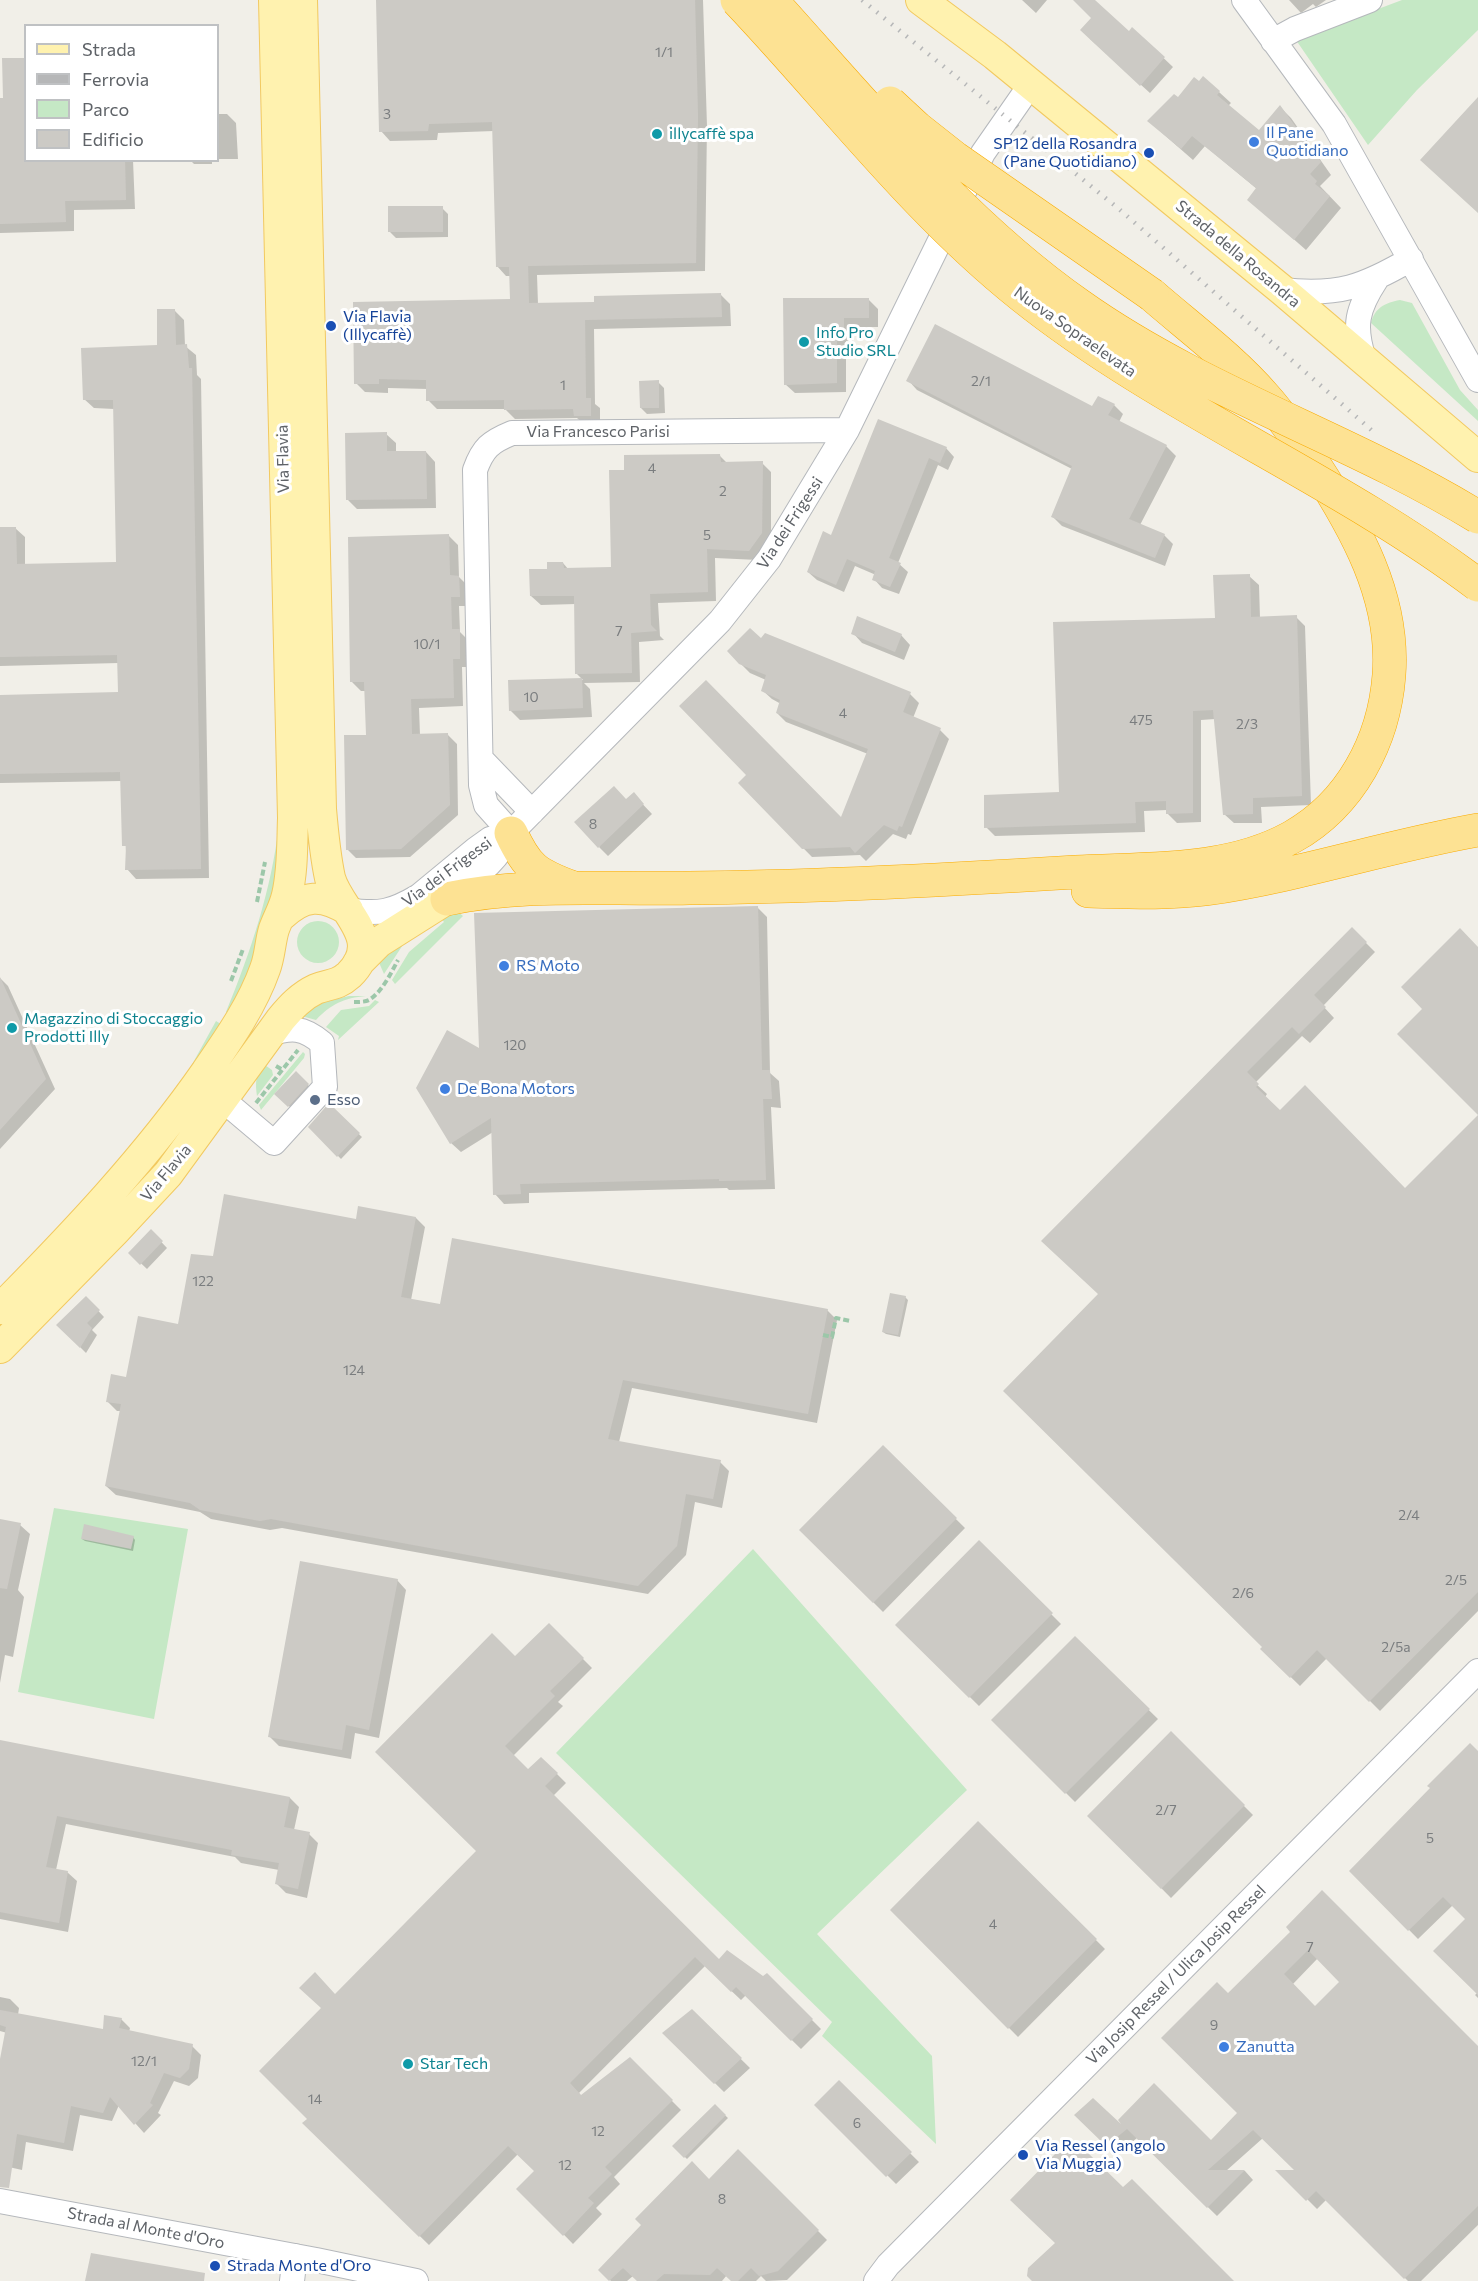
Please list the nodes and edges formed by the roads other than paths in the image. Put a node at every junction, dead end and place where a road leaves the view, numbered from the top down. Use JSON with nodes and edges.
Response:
{"nodes":[{"id":1,"x":274,"y":0,"type":"edge"},
{"id":2,"x":302,"y":0,"type":"edge"},
{"id":3,"x":737,"y":0,"type":"edge"},
{"id":4,"x":771,"y":0,"type":"edge"},
{"id":5,"x":781,"y":0,"type":"edge"},
{"id":6,"x":921,"y":0,"type":"edge"},
{"id":7,"x":939,"y":0,"type":"edge"},
{"id":8,"x":1244,"y":0,"type":"edge"},
{"id":9,"x":1370,"y":0,"type":"edge"},
{"id":10,"x":1273,"y":41,"type":"junction"},
{"id":11,"x":996,"y":55,"type":"junction"},
{"id":12,"x":1031,"y":84,"type":"junction"},
{"id":13,"x":1411,"y":259,"type":"junction"},
{"id":14,"x":1376,"y":280,"type":"junction"},
{"id":15,"x":1282,"y":290,"type":"junction"},
{"id":16,"x":1364,"y":360,"type":"junction"},
{"id":17,"x":1478,"y":380,"type":"edge"},
{"id":18,"x":847,"y":430,"type":"junction"},
{"id":19,"x":1478,"y":457,"type":"edge"},
{"id":20,"x":1478,"y":517,"type":"edge"},
{"id":21,"x":1478,"y":585,"type":"edge"},
{"id":22,"x":521,"y":822,"type":"junction"},
{"id":23,"x":1478,"y":830,"type":"edge"},
{"id":24,"x":1112,"y":881,"type":"junction"},
{"id":25,"x":577,"y":889,"type":"junction"},
{"id":26,"x":447,"y":899,"type":"junction"},
{"id":27,"x":348,"y":910,"type":"junction"},
{"id":28,"x":277,"y":930,"type":"junction"},
{"id":29,"x":358,"y":963,"type":"junction"},
{"id":30,"x":317,"y":988,"type":"junction"},
{"id":31,"x":269,"y":1034,"type":"junction"},
{"id":32,"x":223,"y":1100,"type":"junction"},
{"id":33,"x":0,"y":1309,"type":"edge"},
{"id":34,"x":0,"y":1347,"type":"edge"},
{"id":35,"x":1478,"y":1671,"type":"edge"},
{"id":36,"x":0,"y":2202,"type":"edge"},
{"id":37,"x":294,"y":2256,"type":"junction"},
{"id":38,"x":292,"y":2281,"type":"edge"},
{"id":39,"x":416,"y":2281,"type":"edge"},
{"id":40,"x":876,"y":2281,"type":"edge"}],
"edges":[{"from":1,"to":28,"type":"main road","name":"Via Flavia"},
{"from":2,"to":27,"type":"main road","name":"Via Flavia"},
{"from":3,"to":21,"type":"highway","name":"Nuova Sopraelevata","bridge":true},
{"from":4,"to":20,"type":"highway","name":"Nuova Sopraelevata","bridge":true},
{"from":5,"to":24,"type":"highway","bridge":true},
{"from":6,"to":11,"type":"main road","name":"Strada della Rosandra"},
{"from":7,"to":11,"type":"main road","name":"Strada della Rosandra"},
{"from":8,"to":10,"type":"street"},
{"from":9,"to":10,"type":"street"},
{"from":10,"to":13,"type":"street"},
{"from":11,"to":12,"type":"main road","name":"Strada della Rosandra"},
{"from":12,"to":15,"type":"main road","name":"Strada della Rosandra"},
{"from":12,"to":18,"type":"street","name":"Via dei Frigessi"},
{"from":13,"to":14,"type":"street"},
{"from":13,"to":17,"type":"street"},
{"from":14,"to":15,"type":"street"},
{"from":14,"to":16,"type":"street"},
{"from":15,"to":16,"type":"main road","name":"Strada della Rosandra"},
{"from":16,"to":19,"type":"main road","name":"Strada della Rosandra"},
{"from":18,"to":22,"type":"street","name":"Via dei Frigessi"},
{"from":18,"to":22,"type":"street","name":"Via Francesco Parisi"},
{"from":22,"to":25,"type":"highway"},
{"from":22,"to":26,"type":"street","name":"Via dei Frigessi"},
{"from":22,"to":27,"type":"street","name":"Via dei Frigessi"},
{"from":23,"to":24,"type":"highway"},
{"from":24,"to":25,"type":"highway"},
{"from":25,"to":26,"type":"highway"},
{"from":26,"to":29,"type":"main road"},
{"from":27,"to":28,"type":"main road"},
{"from":27,"to":29,"type":"main road","name":"Via Flavia"},
{"from":28,"to":30,"type":"main road"},
{"from":28,"to":33,"type":"main road","name":"Via Flavia"},
{"from":29,"to":30,"type":"main road","name":"Via Flavia"},
{"from":30,"to":31,"type":"main road","name":"Via Flavia"},
{"from":31,"to":32,"type":"main road","name":"Via Flavia"},
{"from":31,"to":32,"type":"street"},
{"from":32,"to":34,"type":"main road","name":"Via Flavia"},
{"from":35,"to":40,"type":"street","name":"Via Josip Ressel / Ulica Josip Ressel"},
{"from":36,"to":37,"type":"street","name":"Strada al Monte d'Oro"},
{"from":37,"to":38,"type":"street"},
{"from":37,"to":39,"type":"street","name":"Strada al Monte d'Oro"}]}
